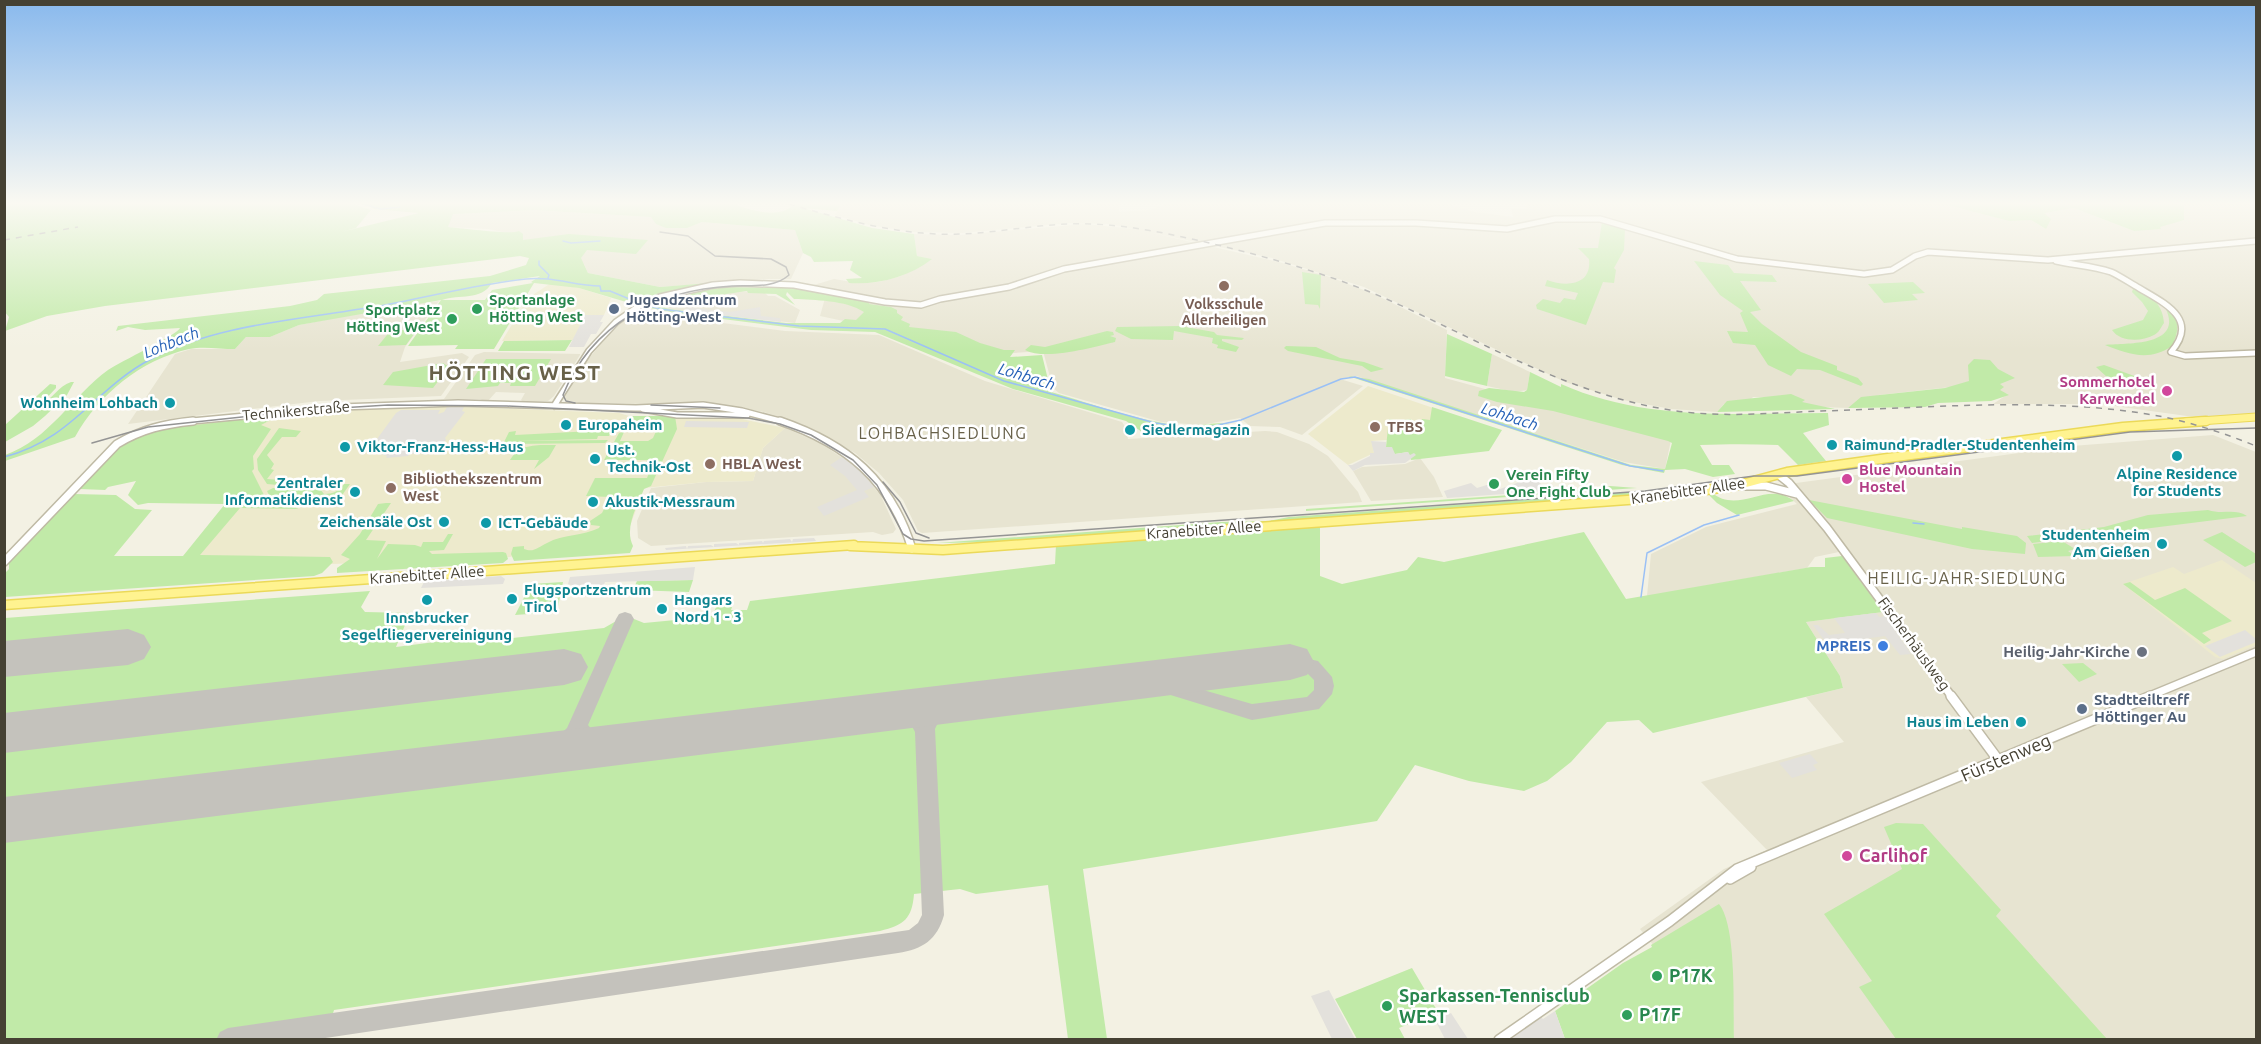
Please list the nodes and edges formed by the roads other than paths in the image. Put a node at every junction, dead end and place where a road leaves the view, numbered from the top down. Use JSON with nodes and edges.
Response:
{"nodes":[{"id":1,"x":1155,"y":253,"type":"edge"},
{"id":2,"x":1716,"y":253,"type":"edge"},
{"id":3,"x":1926,"y":253,"type":"edge"},
{"id":4,"x":1939,"y":253,"type":"edge"},
{"id":5,"x":2124,"y":253,"type":"edge"},
{"id":6,"x":2048,"y":260,"type":"junction"},
{"id":7,"x":2256,"y":353,"type":"edge"},
{"id":8,"x":554,"y":406,"type":"junction"},
{"id":9,"x":691,"y":407,"type":"junction"},
{"id":10,"x":643,"y":409,"type":"joint"},
{"id":11,"x":749,"y":414,"type":"junction"},
{"id":12,"x":2256,"y":419,"type":"edge"},
{"id":13,"x":1779,"y":476,"type":"junction"},
{"id":14,"x":1735,"y":486,"type":"junction"},
{"id":15,"x":1797,"y":494,"type":"junction"},
{"id":16,"x":911,"y":547,"type":"junction"},
{"id":17,"x":4,"y":562,"type":"edge"},
{"id":18,"x":4,"y":605,"type":"edge"},
{"id":19,"x":2256,"y":652,"type":"edge"},
{"id":20,"x":1999,"y":761,"type":"junction"},
{"id":21,"x":1499,"y":1040,"type":"edge"}],
"edges":[{"from":1,"to":8,"type":"street"},
{"from":2,"to":3,"type":"street"},
{"from":4,"to":6,"type":"street"},
{"from":5,"to":6,"type":"street"},
{"from":6,"to":7,"type":"street"},
{"from":8,"to":10,"type":"street","name":"Technikerstraße"},
{"from":8,"to":17,"type":"street","name":"Technikerstraße"},
{"from":9,"to":10,"type":"street","name":"Technikerstraße"},
{"from":9,"to":11,"type":"street","name":"Technikerstraße"},
{"from":9,"to":11,"type":"street","name":"Technikerstraße"},
{"from":11,"to":16,"type":"street","name":"Technikerstraße"},
{"from":12,"to":13,"type":"main road","name":"Kranebitter Allee"},
{"from":13,"to":14,"type":"main road","name":"Kranebitter Allee"},
{"from":13,"to":15,"type":"street","name":"Fischerhäuslweg"},
{"from":14,"to":15,"type":"street"},
{"from":14,"to":16,"type":"main road","name":"Kranebitter Allee"},
{"from":15,"to":20,"type":"street","name":"Fischerhäuslweg"},
{"from":16,"to":18,"type":"main road","name":"Kranebitter Allee"},
{"from":19,"to":20,"type":"street","name":"Fürstenweg"},
{"from":20,"to":21,"type":"street","name":"Fürstenweg"}]}
